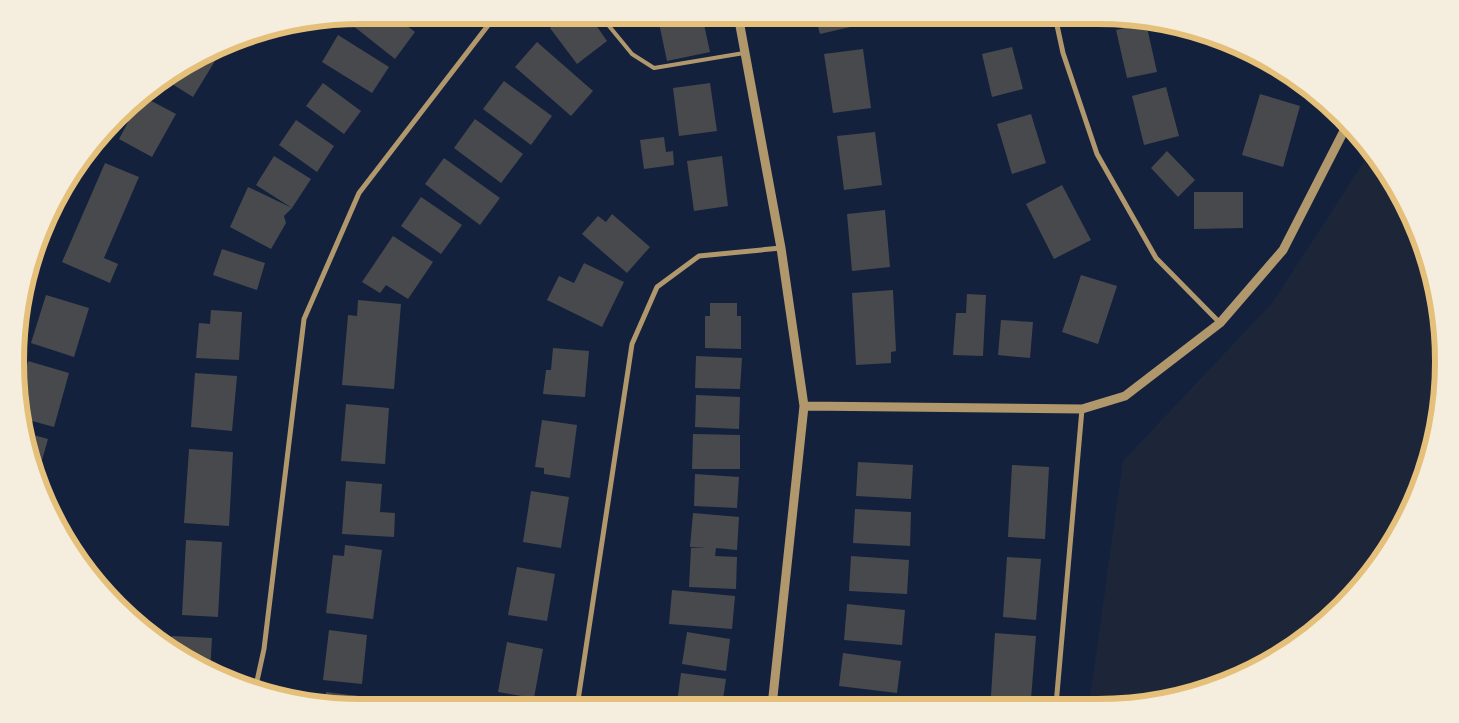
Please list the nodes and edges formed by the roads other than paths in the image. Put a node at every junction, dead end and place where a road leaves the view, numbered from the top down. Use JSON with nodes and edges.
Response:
{"nodes":[{"id":1,"x":489,"y":24,"type":"edge"},
{"id":2,"x":607,"y":24,"type":"edge"},
{"id":3,"x":740,"y":24,"type":"edge"},
{"id":4,"x":1057,"y":24,"type":"edge"},
{"id":5,"x":745,"y":53,"type":"junction"},
{"id":6,"x":1344,"y":132,"type":"edge"},
{"id":7,"x":781,"y":248,"type":"junction"},
{"id":8,"x":1220,"y":323,"type":"junction"},
{"id":9,"x":804,"y":406,"type":"junction"},
{"id":10,"x":1082,"y":409,"type":"junction"},
{"id":11,"x":257,"y":682,"type":"edge"},
{"id":12,"x":578,"y":699,"type":"edge"},
{"id":13,"x":773,"y":699,"type":"edge"},
{"id":14,"x":1057,"y":699,"type":"edge"}],
"edges":[{"from":1,"to":11,"type":"street"},
{"from":2,"to":5,"type":"lane"},
{"from":3,"to":5,"type":"street"},
{"from":4,"to":8,"type":"street"},
{"from":5,"to":7,"type":"street"},
{"from":6,"to":8,"type":"street"},
{"from":7,"to":9,"type":"street"},
{"from":7,"to":12,"type":"street"},
{"from":8,"to":10,"type":"street"},
{"from":9,"to":10,"type":"street"},
{"from":9,"to":13,"type":"street"},
{"from":10,"to":14,"type":"street"}]}
